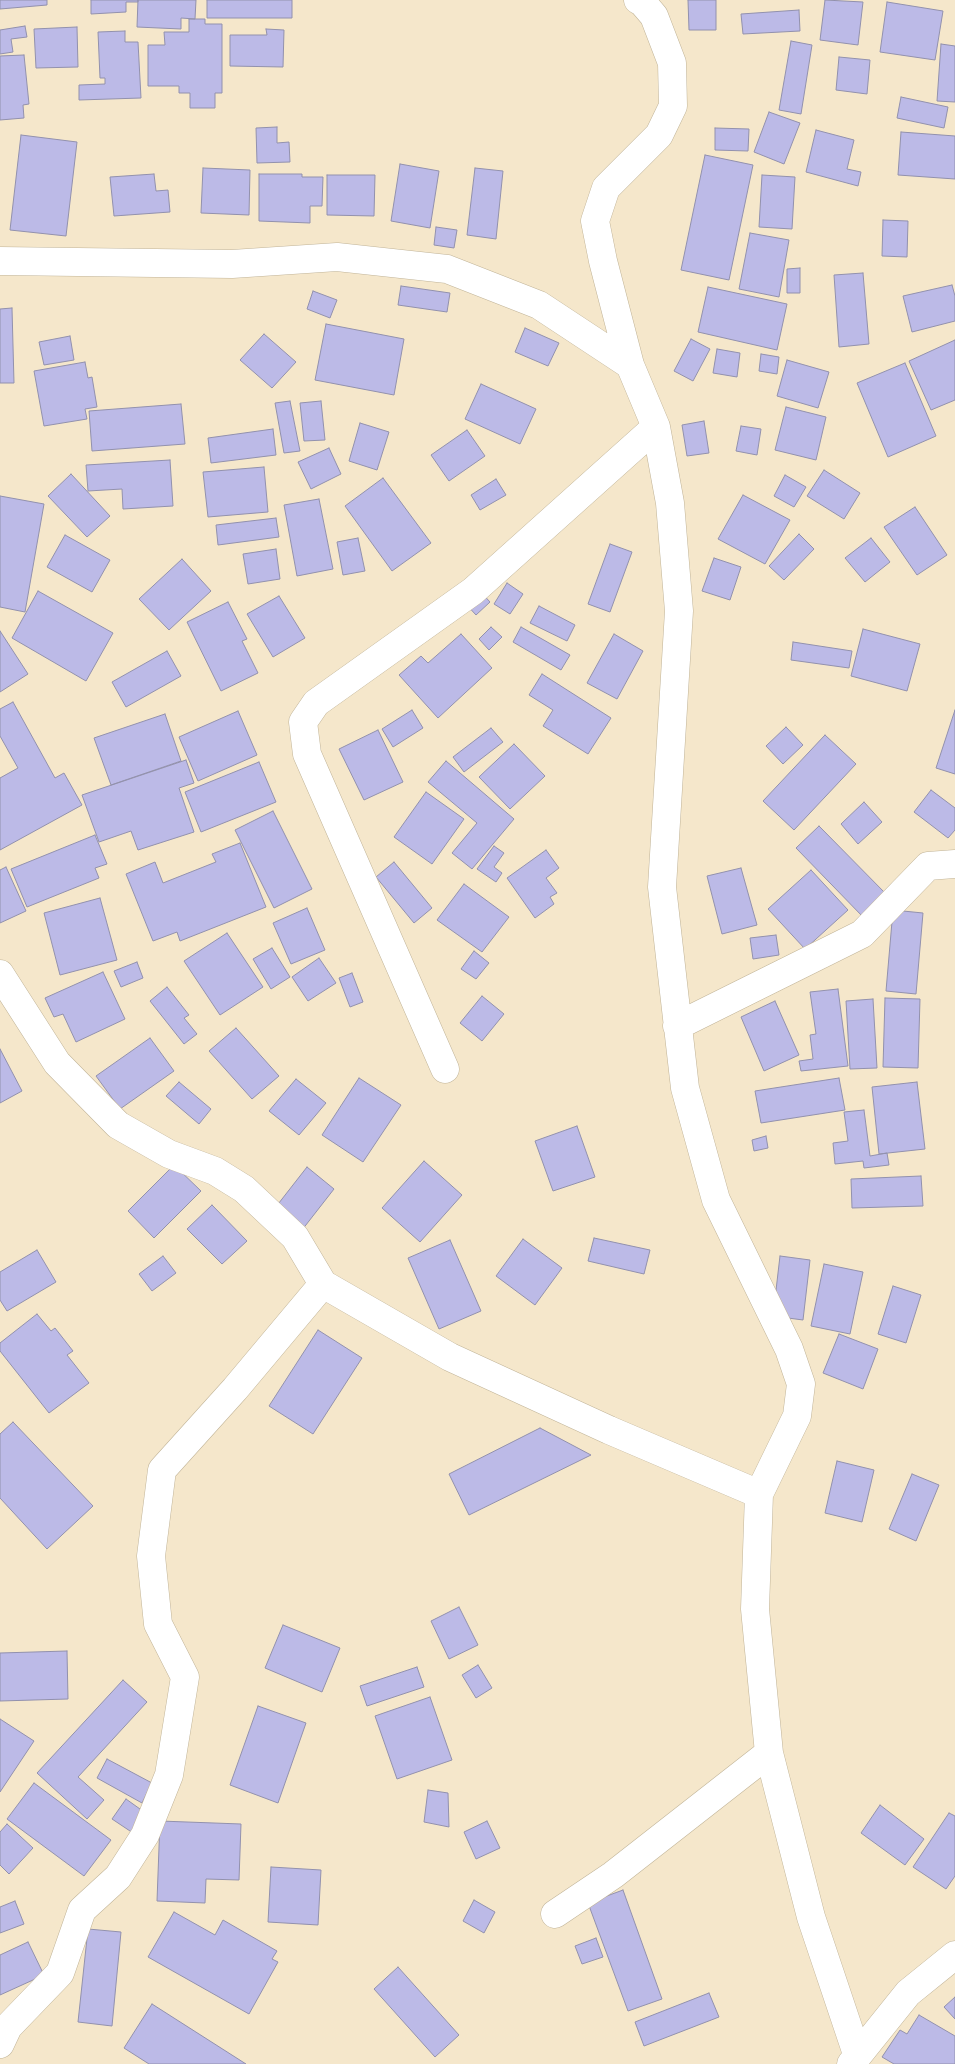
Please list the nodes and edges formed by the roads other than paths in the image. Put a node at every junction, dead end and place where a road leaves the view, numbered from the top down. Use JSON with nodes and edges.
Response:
{"nodes":[{"id":1,"x":638,"y":0,"type":"edge"},
{"id":2,"x":0,"y":261,"type":"edge"},
{"id":3,"x":630,"y":365,"type":"junction"},
{"id":4,"x":656,"y":428,"type":"junction"},
{"id":5,"x":955,"y":864,"type":"edge"},
{"id":6,"x":0,"y":974,"type":"edge"},
{"id":7,"x":677,"y":1026,"type":"junction"},
{"id":8,"x":445,"y":1069,"type":"dead end"},
{"id":9,"x":323,"y":1284,"type":"junction"},
{"id":10,"x":759,"y":1494,"type":"junction"},
{"id":11,"x":769,"y":1753,"type":"junction"},
{"id":12,"x":555,"y":1914,"type":"dead end"},
{"id":13,"x":955,"y":1954,"type":"edge"},
{"id":14,"x":3,"y":2031,"type":"edge"},
{"id":15,"x":854,"y":2059,"type":"edge"}],
"edges":[{"from":1,"to":3,"type":"street"},
{"from":2,"to":3,"type":"street"},
{"from":3,"to":4,"type":"street"},
{"from":4,"to":7,"type":"street"},
{"from":4,"to":8,"type":"street"},
{"from":5,"to":7,"type":"street"},
{"from":6,"to":9,"type":"street"},
{"from":7,"to":10,"type":"street"},
{"from":9,"to":10,"type":"street"},
{"from":9,"to":14,"type":"street"},
{"from":10,"to":11,"type":"street"},
{"from":11,"to":12,"type":"street"},
{"from":11,"to":15,"type":"street"},
{"from":13,"to":15,"type":"street"}]}
